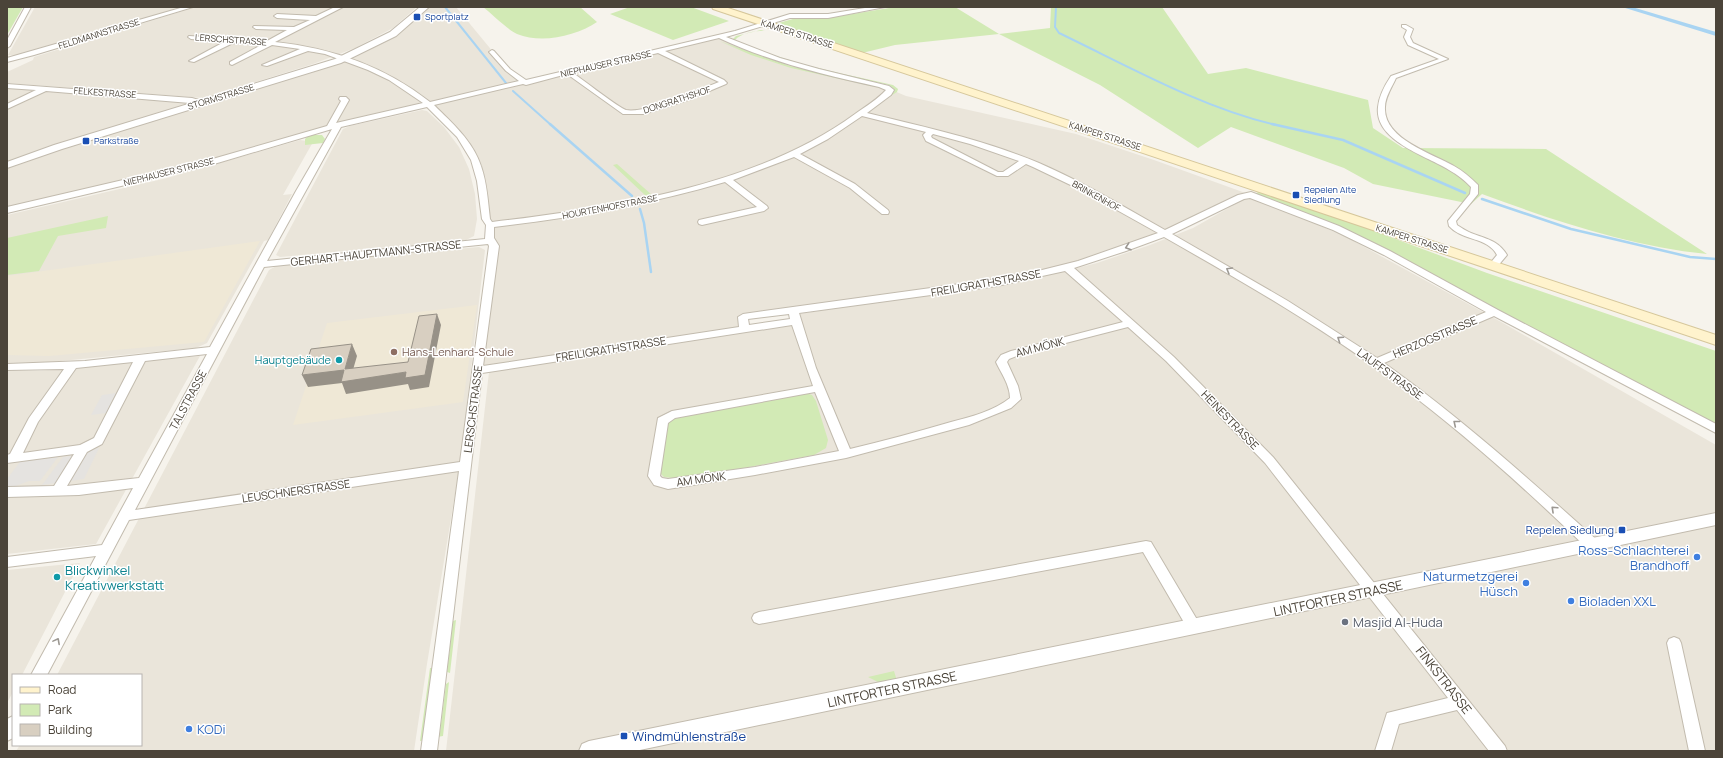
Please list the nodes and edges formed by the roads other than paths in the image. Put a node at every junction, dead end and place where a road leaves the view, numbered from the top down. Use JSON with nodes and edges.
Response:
{"nodes":[{"id":1,"x":28,"y":7,"type":"edge"},
{"id":2,"x":190,"y":7,"type":"edge"},
{"id":3,"x":331,"y":7,"type":"edge"},
{"id":4,"x":339,"y":7,"type":"edge"},
{"id":5,"x":425,"y":7,"type":"edge"},
{"id":6,"x":716,"y":7,"type":"edge"},
{"id":7,"x":882,"y":7,"type":"edge"},
{"id":8,"x":277,"y":16,"type":"dead end"},
{"id":9,"x":316,"y":18,"type":"junction"},
{"id":10,"x":764,"y":23,"type":"junction"},
{"id":11,"x":306,"y":24,"type":"junction"},
{"id":12,"x":1404,"y":26,"type":"dead end"},
{"id":13,"x":256,"y":27,"type":"dead end"},
{"id":14,"x":296,"y":29,"type":"junction"},
{"id":15,"x":719,"y":36,"type":"junction"},
{"id":16,"x":191,"y":37,"type":"dead end"},
{"id":17,"x":234,"y":40,"type":"junction"},
{"id":18,"x":273,"y":43,"type":"junction"},
{"id":19,"x":7,"y":46,"type":"edge"},
{"id":20,"x":306,"y":49,"type":"junction"},
{"id":21,"x":659,"y":51,"type":"junction"},
{"id":22,"x":492,"y":52,"type":"dead end"},
{"id":23,"x":345,"y":58,"type":"junction"},
{"id":24,"x":7,"y":60,"type":"edge"},
{"id":25,"x":192,"y":62,"type":"dead end"},
{"id":26,"x":232,"y":63,"type":"dead end"},
{"id":27,"x":265,"y":65,"type":"dead end"},
{"id":28,"x":569,"y":73,"type":"junction"},
{"id":29,"x":526,"y":83,"type":"junction"},
{"id":30,"x":7,"y":86,"type":"edge"},
{"id":31,"x":46,"y":89,"type":"junction"},
{"id":32,"x":343,"y":99,"type":"dead end"},
{"id":33,"x":202,"y":102,"type":"junction"},
{"id":34,"x":431,"y":105,"type":"junction"},
{"id":35,"x":7,"y":107,"type":"edge"},
{"id":36,"x":863,"y":114,"type":"junction"},
{"id":37,"x":334,"y":126,"type":"junction"},
{"id":38,"x":932,"y":131,"type":"junction"},
{"id":39,"x":794,"y":154,"type":"junction"},
{"id":40,"x":1026,"y":161,"type":"junction"},
{"id":41,"x":7,"y":165,"type":"edge"},
{"id":42,"x":727,"y":179,"type":"junction"},
{"id":43,"x":1251,"y":195,"type":"joint"},
{"id":44,"x":7,"y":210,"type":"edge"},
{"id":45,"x":884,"y":212,"type":"dead end"},
{"id":46,"x":702,"y":222,"type":"dead end"},
{"id":47,"x":490,"y":225,"type":"junction"},
{"id":48,"x":1165,"y":234,"type":"junction"},
{"id":49,"x":491,"y":241,"type":"junction"},
{"id":50,"x":262,"y":264,"type":"junction"},
{"id":51,"x":1493,"y":266,"type":"junction"},
{"id":52,"x":1067,"y":267,"type":"junction"},
{"id":53,"x":1494,"y":312,"type":"junction"},
{"id":54,"x":794,"y":316,"type":"junction"},
{"id":55,"x":1131,"y":323,"type":"junction"},
{"id":56,"x":1716,"y":340,"type":"edge"},
{"id":57,"x":215,"y":350,"type":"junction"},
{"id":58,"x":141,"y":358,"type":"junction"},
{"id":59,"x":1376,"y":363,"type":"junction"},
{"id":60,"x":73,"y":364,"type":"junction"},
{"id":61,"x":7,"y":367,"type":"edge"},
{"id":62,"x":477,"y":370,"type":"junction"},
{"id":63,"x":819,"y":388,"type":"junction"},
{"id":64,"x":1716,"y":430,"type":"edge"},
{"id":65,"x":83,"y":449,"type":"junction"},
{"id":66,"x":846,"y":454,"type":"junction"},
{"id":67,"x":10,"y":458,"type":"edge"},
{"id":68,"x":466,"y":466,"type":"junction"},
{"id":69,"x":144,"y":482,"type":"junction"},
{"id":70,"x":58,"y":490,"type":"junction"},
{"id":71,"x":7,"y":492,"type":"edge"},
{"id":72,"x":125,"y":516,"type":"junction"},
{"id":73,"x":1716,"y":519,"type":"edge"},
{"id":74,"x":1593,"y":544,"type":"junction"},
{"id":75,"x":106,"y":550,"type":"junction"},
{"id":76,"x":7,"y":562,"type":"edge"},
{"id":77,"x":1373,"y":590,"type":"junction"},
{"id":78,"x":760,"y":618,"type":"dead end"},
{"id":79,"x":1194,"y":627,"type":"junction"},
{"id":80,"x":1674,"y":643,"type":"dead end"},
{"id":81,"x":40,"y":674,"type":"edge"},
{"id":82,"x":1460,"y":702,"type":"junction"},
{"id":83,"x":12,"y":725,"type":"edge"},
{"id":84,"x":7,"y":734,"type":"edge"},
{"id":85,"x":429,"y":751,"type":"edge"},
{"id":86,"x":589,"y":751,"type":"edge"},
{"id":87,"x":1384,"y":751,"type":"edge"},
{"id":88,"x":1499,"y":751,"type":"edge"},
{"id":89,"x":1697,"y":751,"type":"edge"}],
"edges":[{"from":1,"to":19,"type":"street"},
{"from":2,"to":24,"type":"street","name":"FELDMANNSTRASSE"},
{"from":3,"to":4,"type":"street"},
{"from":4,"to":9,"type":"street"},
{"from":5,"to":23,"type":"street","name":"STORMSTRASSE"},
{"from":6,"to":10,"type":"main road","name":"KAMPER STRASSE"},
{"from":7,"to":10,"type":"street","name":"NIEPHAUSER STRASSE"},
{"from":8,"to":9,"type":"street"},
{"from":9,"to":11,"type":"street"},
{"from":10,"to":15,"type":"street","name":"NIEPHAUSER STRASSE"},
{"from":10,"to":51,"type":"main road","name":"KAMPER STRASSE"},
{"from":11,"to":14,"type":"street"},
{"from":11,"to":18,"type":"street"},
{"from":12,"to":51,"type":"street"},
{"from":13,"to":14,"type":"street"},
{"from":14,"to":18,"type":"street"},
{"from":15,"to":21,"type":"street","name":"NIEPHAUSER STRASSE"},
{"from":15,"to":36,"type":"street","name":"HOURTENHOFSTRASSE"},
{"from":16,"to":17,"type":"street","name":"LERSCHSTRASSE"},
{"from":17,"to":18,"type":"street","name":"LERSCHSTRASSE"},
{"from":17,"to":25,"type":"street"},
{"from":18,"to":20,"type":"street","name":"LERSCHSTRASSE"},
{"from":18,"to":26,"type":"street","name":"LERSCHSTRASSE"},
{"from":20,"to":23,"type":"street","name":"LERSCHSTRASSE"},
{"from":20,"to":27,"type":"street","name":"LERSCHSTRASSE"},
{"from":21,"to":28,"type":"street","name":"NIEPHAUSER STRASSE"},
{"from":21,"to":28,"type":"street","name":"DONGRATHSHOF"},
{"from":22,"to":29,"type":"street"},
{"from":23,"to":33,"type":"street","name":"STORMSTRASSE"},
{"from":23,"to":34,"type":"street","name":"LERSCHSTRASSE"},
{"from":28,"to":29,"type":"street","name":"NIEPHAUSER STRASSE"},
{"from":29,"to":34,"type":"street","name":"NIEPHAUSER STRASSE"},
{"from":30,"to":31,"type":"street","name":"FELKESTRASSE"},
{"from":31,"to":33,"type":"street","name":"FELKESTRASSE"},
{"from":31,"to":35,"type":"street"},
{"from":32,"to":37,"type":"street"},
{"from":33,"to":41,"type":"street","name":"STORMSTRASSE"},
{"from":34,"to":37,"type":"street","name":"NIEPHAUSER STRASSE"},
{"from":34,"to":47,"type":"street","name":"LERSCHSTRASSE"},
{"from":36,"to":38,"type":"street","name":"BRINKENHOF"},
{"from":36,"to":39,"type":"street","name":"HOURTENHOFSTRASSE"},
{"from":37,"to":44,"type":"street","name":"NIEPHAUSER STRASSE"},
{"from":37,"to":50,"type":"street","name":"TALSTRASSE"},
{"from":38,"to":40,"type":"street","name":"BRINKENHOF"},
{"from":38,"to":40,"type":"street"},
{"from":39,"to":42,"type":"street","name":"HOURTENHOFSTRASSE"},
{"from":39,"to":45,"type":"street"},
{"from":40,"to":48,"type":"street","name":"BRINKENHOF"},
{"from":42,"to":46,"type":"street"},
{"from":42,"to":47,"type":"street","name":"HOURTENHOFSTRASSE"},
{"from":43,"to":48,"type":"street","name":"FREILIGRATHSTRASSE"},
{"from":43,"to":53,"type":"street","name":"KAMPER STRASSE"},
{"from":47,"to":49,"type":"street","name":"LERSCHSTRASSE"},
{"from":48,"to":52,"type":"street","name":"FREILIGRATHSTRASSE","one_way":true},
{"from":59,"to":48,"type":"street","name":"LAUFFSTRASSE","one_way":true},
{"from":49,"to":50,"type":"street","name":"GERHART-HAUPTMANN-STRASSE"},
{"from":49,"to":62,"type":"street","name":"LERSCHSTRASSE"},
{"from":50,"to":57,"type":"street","name":"TALSTRASSE"},
{"from":51,"to":56,"type":"main road","name":"KAMPER STRASSE"},
{"from":52,"to":54,"type":"street","name":"FREILIGRATHSTRASSE"},
{"from":52,"to":55,"type":"street","name":"HEINESTRASSE"},
{"from":53,"to":59,"type":"street","name":"HERZOGSTRASSE"},
{"from":53,"to":64,"type":"street","name":"KAMPER STRASSE"},
{"from":54,"to":62,"type":"street","name":"FREILIGRATHSTRASSE"},
{"from":54,"to":63,"type":"street"},
{"from":55,"to":66,"type":"street","name":"AM MÖNK"},
{"from":55,"to":77,"type":"street","name":"HEINESTRASSE"},
{"from":57,"to":58,"type":"street"},
{"from":57,"to":69,"type":"street","name":"TALSTRASSE"},
{"from":58,"to":60,"type":"street"},
{"from":58,"to":65,"type":"street"},
{"from":74,"to":59,"type":"street","name":"LAUFFSTRASSE","one_way":true},
{"from":60,"to":61,"type":"street"},
{"from":60,"to":67,"type":"street"},
{"from":62,"to":68,"type":"street","name":"LERSCHSTRASSE"},
{"from":63,"to":66,"type":"street"},
{"from":63,"to":66,"type":"street","name":"AM MÖNK"},
{"from":65,"to":67,"type":"street"},
{"from":65,"to":70,"type":"street"},
{"from":68,"to":72,"type":"street","name":"LEUSCHNERSTRASSE"},
{"from":68,"to":85,"type":"street","name":"LERSCHSTRASSE"},
{"from":69,"to":70,"type":"street"},
{"from":69,"to":72,"type":"street","name":"TALSTRASSE"},
{"from":70,"to":71,"type":"street"},
{"from":72,"to":75,"type":"street","name":"TALSTRASSE"},
{"from":73,"to":74,"type":"street","name":"LINTFORTER STRASSE"},
{"from":74,"to":77,"type":"street","name":"LINTFORTER STRASSE"},
{"from":75,"to":76,"type":"street"},
{"from":81,"to":75,"type":"street","name":"TALSTRASSE","one_way":true},
{"from":77,"to":79,"type":"street","name":"LINTFORTER STRASSE"},
{"from":77,"to":82,"type":"street","name":"FINKSTRASSE"},
{"from":78,"to":79,"type":"street"},
{"from":79,"to":86,"type":"street","name":"LINTFORTER STRASSE"},
{"from":80,"to":89,"type":"street"},
{"from":82,"to":87,"type":"street"},
{"from":82,"to":88,"type":"street","name":"FINKSTRASSE"},
{"from":83,"to":84,"type":"street"}]}
